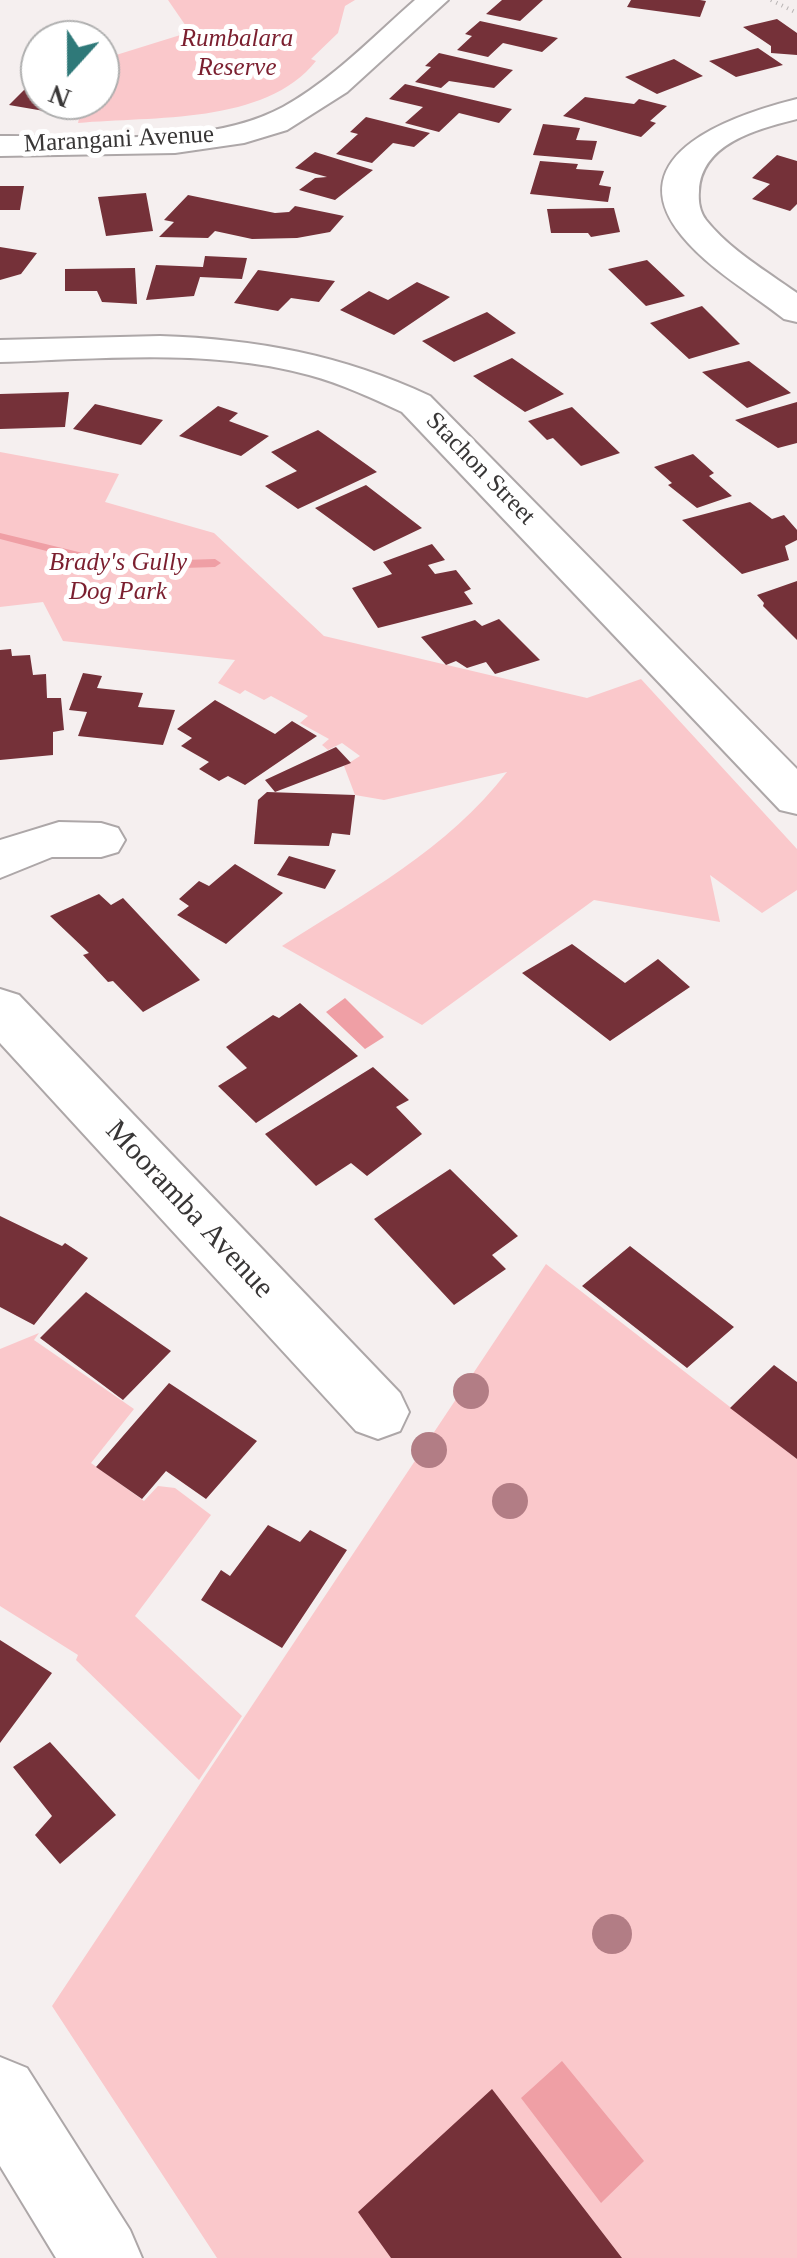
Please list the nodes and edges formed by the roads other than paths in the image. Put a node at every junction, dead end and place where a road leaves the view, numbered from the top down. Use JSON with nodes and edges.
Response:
{"nodes":[{"id":1,"x":433,"y":0,"type":"edge"},
{"id":2,"x":797,"y":109,"type":"edge"},
{"id":3,"x":0,"y":146,"type":"edge"},
{"id":4,"x":797,"y":311,"type":"edge"},
{"id":5,"x":0,"y":351,"type":"edge"},
{"id":6,"x":797,"y":798,"type":"edge"},
{"id":7,"x":101,"y":840,"type":"dead end"},
{"id":8,"x":0,"y":861,"type":"edge"},
{"id":9,"x":0,"y":1009,"type":"edge"},
{"id":10,"x":378,"y":1412,"type":"dead end"},
{"id":11,"x":0,"y":2095,"type":"edge"},
{"id":12,"x":102,"y":2258,"type":"edge"}],
"edges":[{"from":1,"to":3,"type":"street","name":"Marangani Avenue"},
{"from":2,"to":4,"type":"street"},
{"from":5,"to":6,"type":"street","name":"Stachon Street"},
{"from":7,"to":8,"type":"street"},
{"from":9,"to":10,"type":"street","name":"Mooramba Avenue"},
{"from":11,"to":12,"type":"street"}]}
